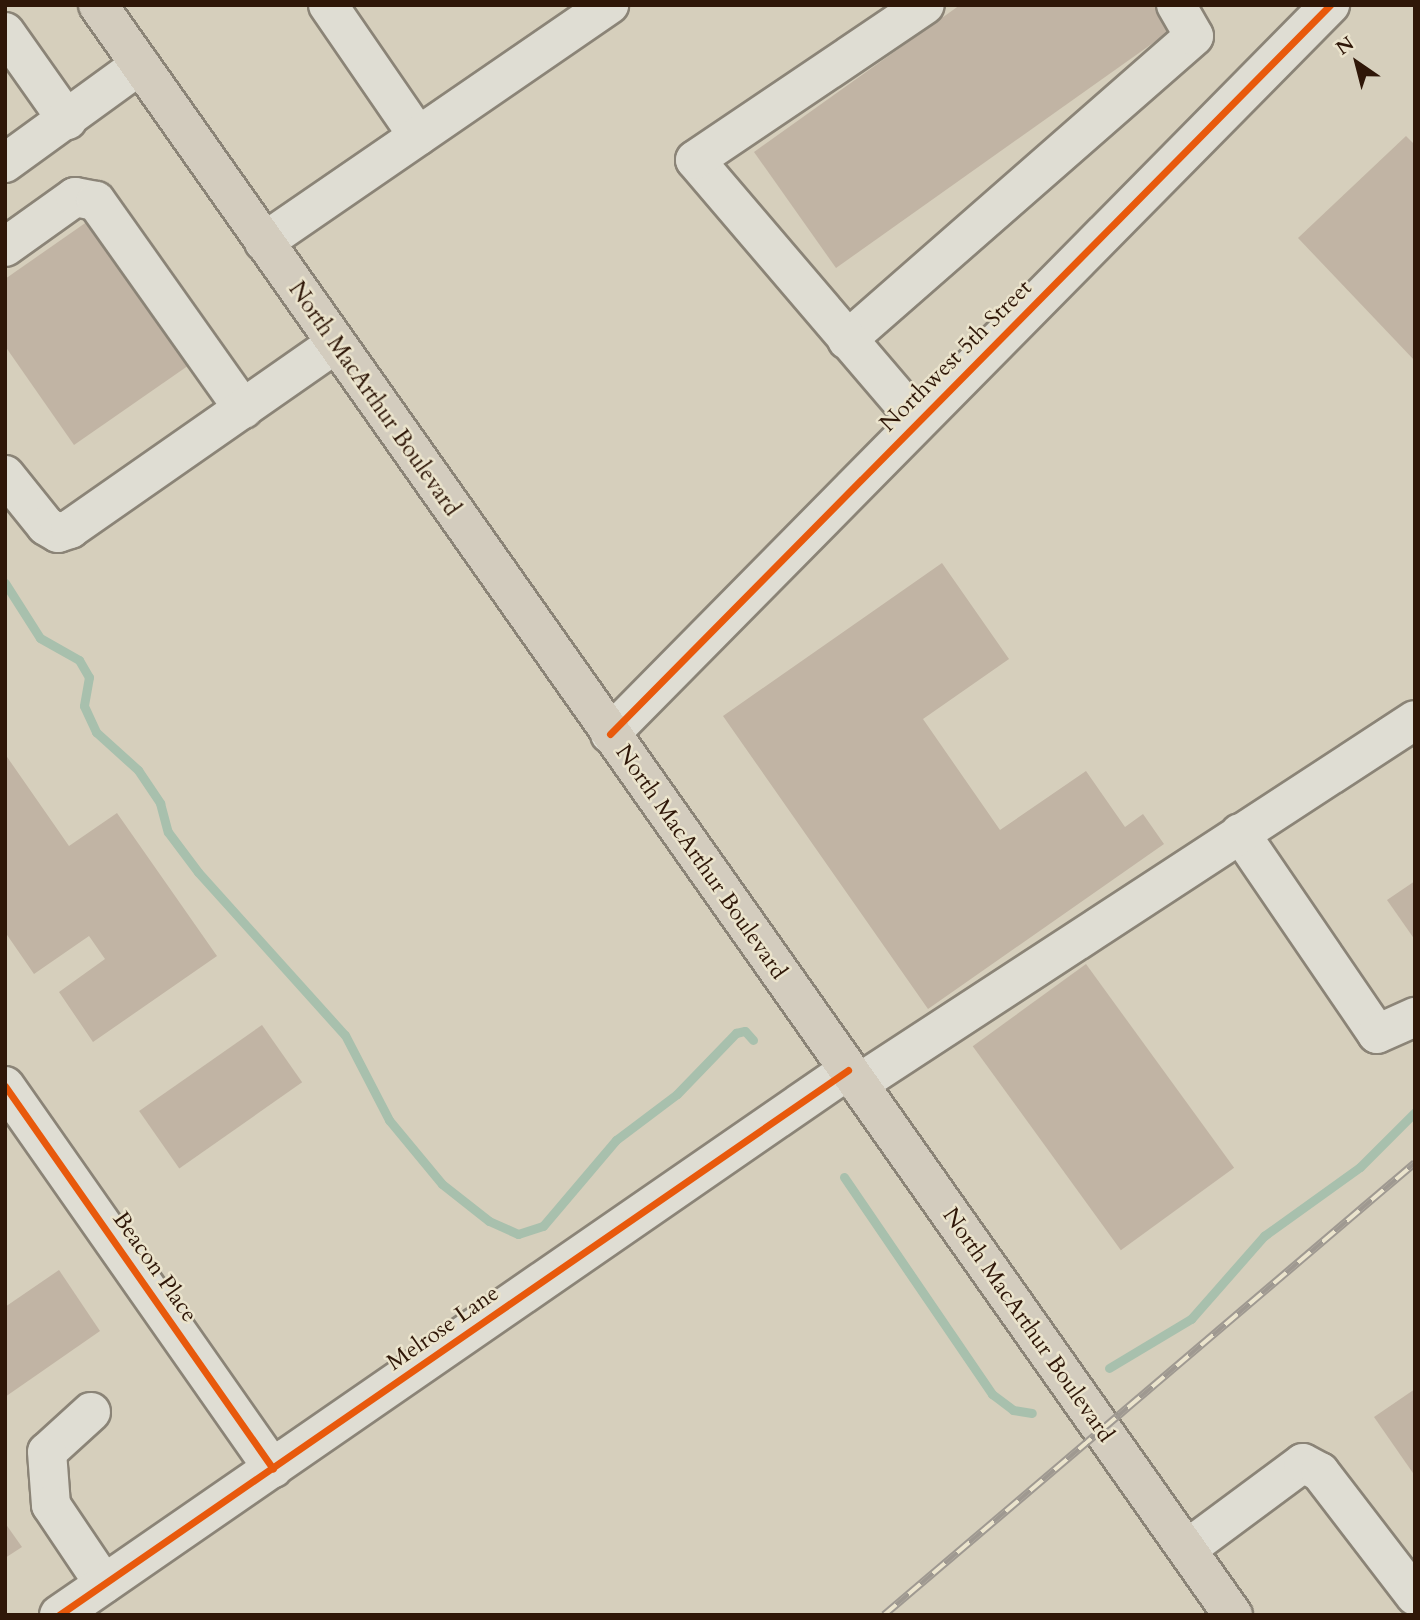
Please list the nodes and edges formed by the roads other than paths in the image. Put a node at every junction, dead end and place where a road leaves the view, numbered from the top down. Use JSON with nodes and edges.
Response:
{"nodes":[{"id":1,"x":98,"y":5,"type":"edge"},
{"id":2,"x":328,"y":5,"type":"edge"},
{"id":3,"x":610,"y":5,"type":"edge"},
{"id":4,"x":925,"y":5,"type":"edge"},
{"id":5,"x":1176,"y":5,"type":"edge"},
{"id":6,"x":1329,"y":5,"type":"edge"},
{"id":7,"x":5,"y":32,"type":"edge"},
{"id":8,"x":140,"y":65,"type":"junction"},
{"id":9,"x":67,"y":120,"type":"junction"},
{"id":10,"x":418,"y":136,"type":"junction"},
{"id":11,"x":5,"y":163,"type":"edge"},
{"id":12,"x":264,"y":242,"type":"junction"},
{"id":13,"x":5,"y":247,"type":"edge"},
{"id":14,"x":847,"y":340,"type":"junction"},
{"id":15,"x":335,"y":344,"type":"junction"},
{"id":16,"x":243,"y":409,"type":"junction"},
{"id":17,"x":918,"y":421,"type":"junction"},
{"id":18,"x":5,"y":475,"type":"edge"},
{"id":19,"x":1415,"y":720,"type":"edge"},
{"id":20,"x":610,"y":734,"type":"junction"},
{"id":21,"x":1240,"y":833,"type":"junction"},
{"id":22,"x":1415,"y":1017,"type":"edge"},
{"id":23,"x":853,"y":1077,"type":"junction"},
{"id":24,"x":5,"y":1086,"type":"edge"},
{"id":25,"x":19,"y":1133,"type":"edge"},
{"id":26,"x":91,"y":1412,"type":"dead end"},
{"id":27,"x":274,"y":1469,"type":"junction"},
{"id":28,"x":1187,"y":1549,"type":"junction"},
{"id":29,"x":104,"y":1584,"type":"junction"},
{"id":30,"x":1415,"y":1596,"type":"edge"},
{"id":31,"x":59,"y":1615,"type":"edge"},
{"id":32,"x":1233,"y":1615,"type":"edge"}],
"edges":[{"from":1,"to":8,"type":"main road","name":"North MacArthur Boulevard"},
{"from":2,"to":10,"type":"street"},
{"from":3,"to":10,"type":"street"},
{"from":4,"to":14,"type":"street"},
{"from":5,"to":14,"type":"street"},
{"from":6,"to":17,"type":"street","name":"Northwest 5th Street"},
{"from":7,"to":9,"type":"street"},
{"from":8,"to":9,"type":"street"},
{"from":8,"to":12,"type":"main road","name":"North MacArthur Boulevard"},
{"from":9,"to":11,"type":"street"},
{"from":10,"to":12,"type":"street"},
{"from":12,"to":15,"type":"main road","name":"North MacArthur Boulevard"},
{"from":13,"to":16,"type":"street"},
{"from":14,"to":17,"type":"street"},
{"from":15,"to":16,"type":"street"},
{"from":15,"to":20,"type":"main road","name":"North MacArthur Boulevard"},
{"from":16,"to":18,"type":"street"},
{"from":17,"to":20,"type":"street","name":"Northwest 5th Street"},
{"from":19,"to":21,"type":"street","name":"Melrose Lane"},
{"from":20,"to":23,"type":"main road","name":"North MacArthur Boulevard"},
{"from":21,"to":22,"type":"street"},
{"from":21,"to":23,"type":"street","name":"Melrose Lane"},
{"from":23,"to":27,"type":"street","name":"Melrose Lane"},
{"from":23,"to":28,"type":"main road","name":"North MacArthur Boulevard"},
{"from":24,"to":25,"type":"street","name":"Beacon Place"},
{"from":25,"to":27,"type":"street","name":"Beacon Place"},
{"from":26,"to":29,"type":"street"},
{"from":27,"to":29,"type":"street","name":"Melrose Lane"},
{"from":28,"to":30,"type":"street"},
{"from":28,"to":32,"type":"main road","name":"North MacArthur Boulevard"},
{"from":29,"to":31,"type":"street","name":"Melrose Lane"}]}
